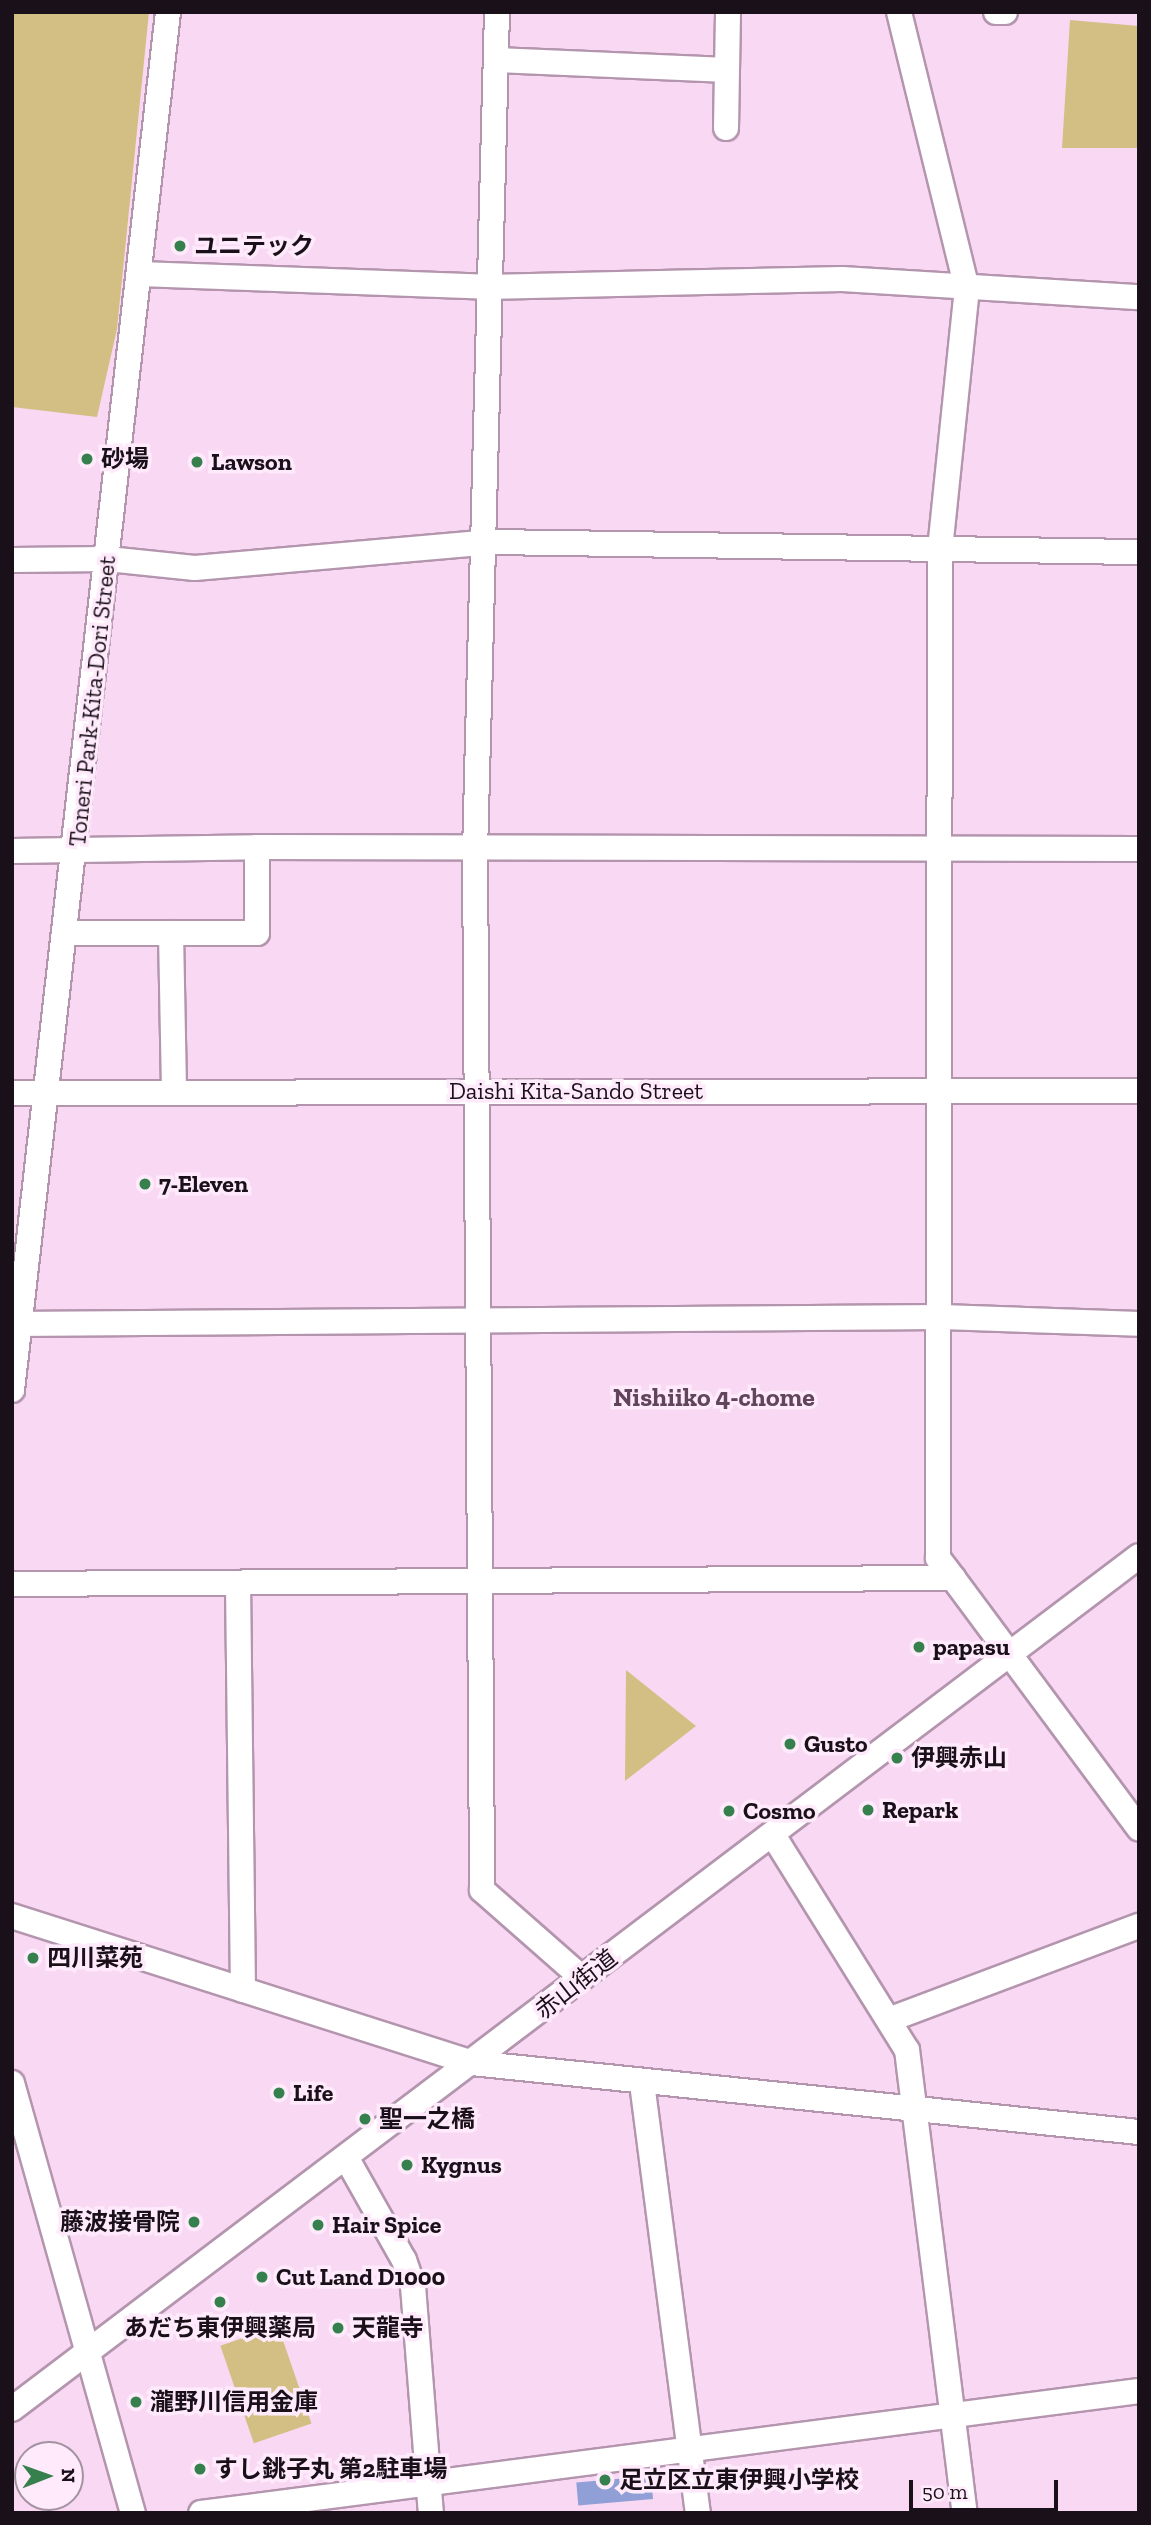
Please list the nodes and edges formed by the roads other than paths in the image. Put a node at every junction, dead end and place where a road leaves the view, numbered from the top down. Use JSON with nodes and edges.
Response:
{"nodes":[{"id":1,"x":168,"y":12,"type":"edge"},
{"id":2,"x":497,"y":12,"type":"edge"},
{"id":3,"x":728,"y":12,"type":"edge"},
{"id":4,"x":899,"y":12,"type":"edge"},
{"id":5,"x":996,"y":12,"type":"edge"},
{"id":6,"x":1005,"y":12,"type":"edge"},
{"id":7,"x":497,"y":60,"type":"junction"},
{"id":8,"x":727,"y":70,"type":"junction"},
{"id":9,"x":726,"y":128,"type":"dead end"},
{"id":10,"x":140,"y":274,"type":"junction"},
{"id":11,"x":487,"y":287,"type":"junction"},
{"id":12,"x":967,"y":288,"type":"junction"},
{"id":13,"x":1139,"y":297,"type":"edge"},
{"id":14,"x":480,"y":543,"type":"junction"},
{"id":15,"x":940,"y":548,"type":"junction"},
{"id":16,"x":1139,"y":552,"type":"edge"},
{"id":17,"x":12,"y":559,"type":"edge"},
{"id":18,"x":108,"y":559,"type":"junction"},
{"id":19,"x":257,"y":846,"type":"junction"},
{"id":20,"x":937,"y":848,"type":"junction"},
{"id":21,"x":1139,"y":849,"type":"edge"},
{"id":22,"x":76,"y":850,"type":"junction"},
{"id":23,"x":475,"y":850,"type":"junction"},
{"id":24,"x":12,"y":851,"type":"edge"},
{"id":25,"x":64,"y":933,"type":"junction"},
{"id":26,"x":171,"y":933,"type":"junction"},
{"id":27,"x":938,"y":1090,"type":"junction"},
{"id":28,"x":478,"y":1091,"type":"junction"},
{"id":29,"x":1139,"y":1091,"type":"edge"},
{"id":30,"x":174,"y":1092,"type":"junction"},
{"id":31,"x":12,"y":1093,"type":"edge"},
{"id":32,"x":45,"y":1093,"type":"junction"},
{"id":33,"x":942,"y":1317,"type":"junction"},
{"id":34,"x":480,"y":1318,"type":"junction"},
{"id":35,"x":15,"y":1324,"type":"edge"},
{"id":36,"x":1139,"y":1324,"type":"edge"},
{"id":37,"x":12,"y":1390,"type":"edge"},
{"id":38,"x":1139,"y":1556,"type":"edge"},
{"id":39,"x":953,"y":1578,"type":"junction"},
{"id":40,"x":480,"y":1581,"type":"junction"},
{"id":41,"x":238,"y":1583,"type":"junction"},
{"id":42,"x":12,"y":1584,"type":"edge"},
{"id":43,"x":1011,"y":1653,"type":"junction"},
{"id":44,"x":1139,"y":1828,"type":"edge"},
{"id":45,"x":773,"y":1835,"type":"junction"},
{"id":46,"x":12,"y":1916,"type":"edge"},
{"id":47,"x":1139,"y":1926,"type":"edge"},
{"id":48,"x":582,"y":1978,"type":"junction"},
{"id":49,"x":243,"y":1990,"type":"junction"},
{"id":50,"x":891,"y":2019,"type":"junction"},
{"id":51,"x":472,"y":2063,"type":"junction"},
{"id":52,"x":12,"y":2083,"type":"edge"},
{"id":53,"x":642,"y":2083,"type":"junction"},
{"id":54,"x":913,"y":2109,"type":"junction"},
{"id":55,"x":1139,"y":2132,"type":"edge"},
{"id":56,"x":347,"y":2159,"type":"junction"},
{"id":57,"x":89,"y":2353,"type":"junction"},
{"id":58,"x":1139,"y":2392,"type":"edge"},
{"id":59,"x":12,"y":2409,"type":"edge"},
{"id":60,"x":952,"y":2414,"type":"junction"},
{"id":61,"x":689,"y":2449,"type":"junction"},
{"id":62,"x":427,"y":2484,"type":"junction"},
{"id":63,"x":133,"y":2513,"type":"edge"},
{"id":64,"x":201,"y":2513,"type":"edge"},
{"id":65,"x":430,"y":2513,"type":"edge"},
{"id":66,"x":698,"y":2513,"type":"edge"},
{"id":67,"x":965,"y":2513,"type":"edge"}],
"edges":[{"from":1,"to":10,"type":"street","name":"Toneri Park-Kita-Dori Street"},
{"from":2,"to":7,"type":"street"},
{"from":3,"to":8,"type":"street"},
{"from":4,"to":12,"type":"street"},
{"from":5,"to":6,"type":"street"},
{"from":7,"to":8,"type":"street"},
{"from":7,"to":11,"type":"street"},
{"from":8,"to":9,"type":"street"},
{"from":10,"to":11,"type":"street"},
{"from":10,"to":18,"type":"street","name":"Toneri Park-Kita-Dori Street"},
{"from":11,"to":12,"type":"street"},
{"from":11,"to":14,"type":"street"},
{"from":12,"to":13,"type":"street"},
{"from":12,"to":15,"type":"street"},
{"from":14,"to":15,"type":"street"},
{"from":14,"to":18,"type":"street"},
{"from":14,"to":23,"type":"street"},
{"from":15,"to":16,"type":"street"},
{"from":15,"to":20,"type":"street"},
{"from":17,"to":18,"type":"street"},
{"from":18,"to":22,"type":"street","name":"Toneri Park-Kita-Dori Street"},
{"from":19,"to":22,"type":"street"},
{"from":19,"to":23,"type":"street"},
{"from":19,"to":26,"type":"street"},
{"from":20,"to":21,"type":"street"},
{"from":20,"to":23,"type":"street"},
{"from":20,"to":27,"type":"street"},
{"from":22,"to":24,"type":"street"},
{"from":22,"to":25,"type":"street","name":"Toneri Park-Kita-Dori Street"},
{"from":23,"to":28,"type":"street"},
{"from":25,"to":26,"type":"street"},
{"from":25,"to":32,"type":"street","name":"Toneri Park-Kita-Dori Street"},
{"from":26,"to":30,"type":"street"},
{"from":27,"to":28,"type":"street","name":"Daishi Kita-Sando Street"},
{"from":27,"to":29,"type":"street","name":"Daishi Kita-Sando Street"},
{"from":27,"to":33,"type":"street"},
{"from":28,"to":30,"type":"street","name":"Daishi Kita-Sando Street"},
{"from":28,"to":34,"type":"street"},
{"from":30,"to":32,"type":"street","name":"Daishi Kita-Sando Street"},
{"from":31,"to":32,"type":"street","name":"Daishi Kita-Sando Street"},
{"from":32,"to":35,"type":"street","name":"Toneri Park-Kita-Dori Street"},
{"from":33,"to":34,"type":"street"},
{"from":33,"to":36,"type":"street"},
{"from":33,"to":39,"type":"street"},
{"from":34,"to":35,"type":"street"},
{"from":34,"to":40,"type":"street"},
{"from":35,"to":37,"type":"street","name":"Toneri Park-Kita-Dori Street"},
{"from":38,"to":43,"type":"street","name":"赤山街道"},
{"from":39,"to":40,"type":"street"},
{"from":39,"to":43,"type":"street"},
{"from":40,"to":41,"type":"street"},
{"from":40,"to":48,"type":"street"},
{"from":41,"to":42,"type":"street"},
{"from":41,"to":49,"type":"street"},
{"from":43,"to":44,"type":"street"},
{"from":43,"to":45,"type":"street","name":"赤山街道"},
{"from":45,"to":48,"type":"street","name":"赤山街道"},
{"from":45,"to":50,"type":"street"},
{"from":46,"to":49,"type":"street"},
{"from":47,"to":50,"type":"street"},
{"from":48,"to":51,"type":"street","name":"赤山街道"},
{"from":49,"to":51,"type":"street"},
{"from":50,"to":54,"type":"street"},
{"from":51,"to":53,"type":"street"},
{"from":51,"to":56,"type":"street","name":"赤山街道"},
{"from":52,"to":57,"type":"street"},
{"from":53,"to":54,"type":"street"},
{"from":53,"to":61,"type":"street"},
{"from":54,"to":55,"type":"street"},
{"from":54,"to":60,"type":"street"},
{"from":56,"to":57,"type":"street","name":"赤山街道"},
{"from":56,"to":62,"type":"street"},
{"from":57,"to":59,"type":"street","name":"赤山街道"},
{"from":57,"to":63,"type":"street"},
{"from":58,"to":60,"type":"street"},
{"from":60,"to":61,"type":"street"},
{"from":60,"to":67,"type":"street"},
{"from":61,"to":62,"type":"street"},
{"from":61,"to":66,"type":"street"},
{"from":62,"to":64,"type":"street"},
{"from":62,"to":65,"type":"street"}]}
